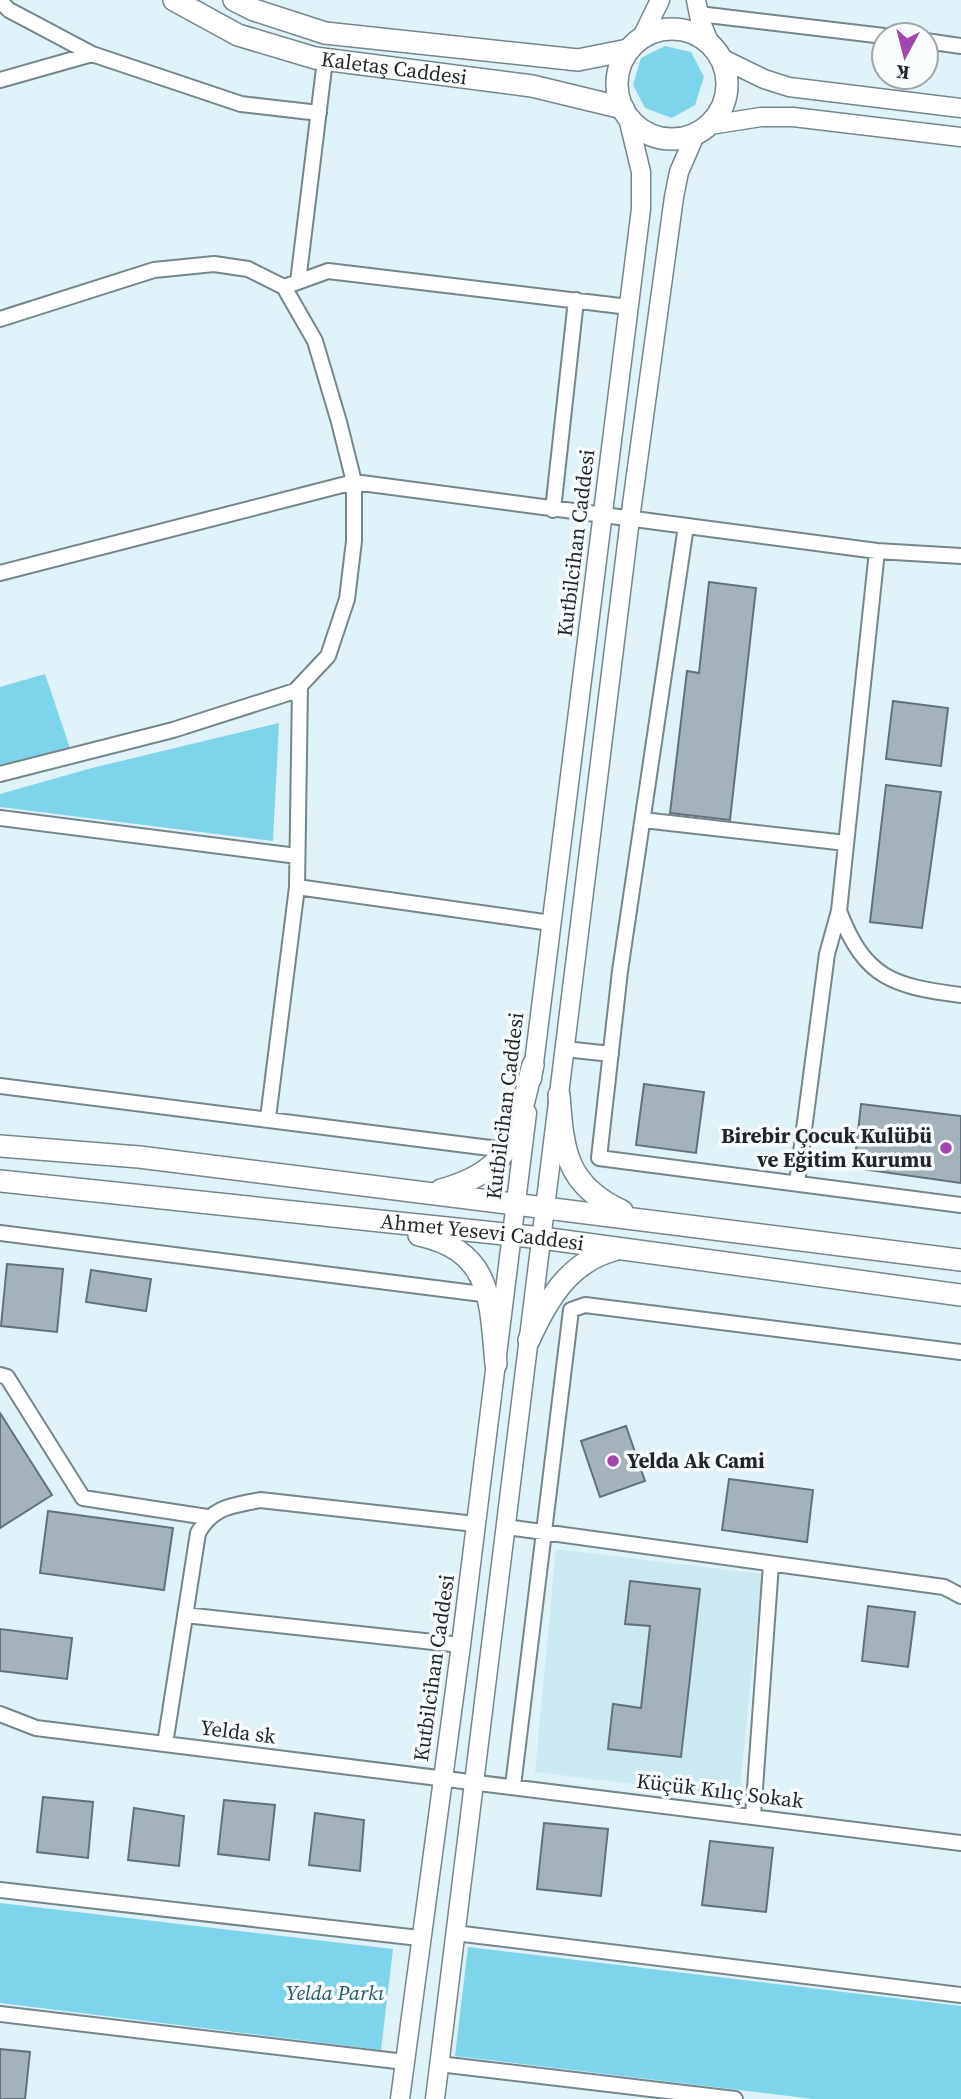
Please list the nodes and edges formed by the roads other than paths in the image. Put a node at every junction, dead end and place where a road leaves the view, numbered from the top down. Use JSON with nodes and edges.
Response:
{"nodes":[{"id":1,"x":174,"y":0,"type":"edge"},
{"id":2,"x":234,"y":0,"type":"edge"},
{"id":3,"x":660,"y":0,"type":"edge"},
{"id":4,"x":0,"y":1,"type":"edge"},
{"id":5,"x":697,"y":7,"type":"edge"},
{"id":6,"x":870,"y":34,"type":"edge"},
{"id":7,"x":940,"y":43,"type":"edge"},
{"id":8,"x":635,"y":44,"type":"junction"},
{"id":9,"x":961,"y":46,"type":"edge"},
{"id":10,"x":715,"y":51,"type":"junction"},
{"id":11,"x":92,"y":54,"type":"junction"},
{"id":12,"x":325,"y":60,"type":"junction"},
{"id":13,"x":0,"y":80,"type":"edge"},
{"id":14,"x":961,"y":108,"type":"edge"},
{"id":15,"x":319,"y":113,"type":"junction"},
{"id":16,"x":626,"y":113,"type":"junction"},
{"id":17,"x":702,"y":130,"type":"junction"},
{"id":18,"x":961,"y":137,"type":"edge"},
{"id":19,"x":291,"y":284,"type":"junction"},
{"id":20,"x":576,"y":300,"type":"junction"},
{"id":21,"x":629,"y":307,"type":"junction"},
{"id":22,"x":0,"y":319,"type":"edge"},
{"id":23,"x":354,"y":482,"type":"junction"},
{"id":24,"x":553,"y":510,"type":"junction"},
{"id":25,"x":602,"y":516,"type":"junction"},
{"id":26,"x":630,"y":519,"type":"junction"},
{"id":27,"x":686,"y":526,"type":"junction"},
{"id":28,"x":877,"y":551,"type":"junction"},
{"id":29,"x":961,"y":556,"type":"edge"},
{"id":30,"x":0,"y":573,"type":"edge"},
{"id":31,"x":300,"y":686,"type":"junction"},
{"id":32,"x":0,"y":774,"type":"edge"},
{"id":33,"x":0,"y":818,"type":"edge"},
{"id":34,"x":643,"y":820,"type":"junction"},
{"id":35,"x":846,"y":844,"type":"junction"},
{"id":36,"x":297,"y":856,"type":"junction"},
{"id":37,"x":297,"y":887,"type":"junction"},
{"id":38,"x":839,"y":911,"type":"junction"},
{"id":39,"x":551,"y":923,"type":"junction"},
{"id":40,"x":961,"y":995,"type":"edge"},
{"id":41,"x":565,"y":1049,"type":"junction"},
{"id":42,"x":611,"y":1054,"type":"junction"},
{"id":43,"x":533,"y":1065,"type":"junction"},
{"id":44,"x":0,"y":1086,"type":"edge"},
{"id":45,"x":559,"y":1095,"type":"junction"},
{"id":46,"x":268,"y":1118,"type":"junction"},
{"id":47,"x":0,"y":1146,"type":"edge"},
{"id":48,"x":506,"y":1150,"type":"junction"},
{"id":49,"x":0,"y":1181,"type":"edge"},
{"id":50,"x":797,"y":1183,"type":"junction"},
{"id":51,"x":433,"y":1192,"type":"junction"},
{"id":52,"x":516,"y":1202,"type":"junction"},
{"id":53,"x":961,"y":1205,"type":"edge"},
{"id":54,"x":545,"y":1207,"type":"junction"},
{"id":55,"x":311,"y":1211,"type":"junction"},
{"id":56,"x":640,"y":1219,"type":"junction"},
{"id":57,"x":0,"y":1233,"type":"edge"},
{"id":58,"x":513,"y":1236,"type":"junction"},
{"id":59,"x":542,"y":1238,"type":"junction"},
{"id":60,"x":619,"y":1248,"type":"junction"},
{"id":61,"x":961,"y":1260,"type":"edge"},
{"id":62,"x":490,"y":1295,"type":"junction"},
{"id":63,"x":961,"y":1295,"type":"edge"},
{"id":64,"x":529,"y":1340,"type":"junction"},
{"id":65,"x":961,"y":1352,"type":"edge"},
{"id":66,"x":496,"y":1364,"type":"junction"},
{"id":67,"x":0,"y":1375,"type":"edge"},
{"id":68,"x":207,"y":1517,"type":"junction"},
{"id":69,"x":475,"y":1524,"type":"junction"},
{"id":70,"x":506,"y":1527,"type":"junction"},
{"id":71,"x":544,"y":1532,"type":"junction"},
{"id":72,"x":771,"y":1564,"type":"junction"},
{"id":73,"x":961,"y":1596,"type":"edge"},
{"id":74,"x":185,"y":1615,"type":"junction"},
{"id":75,"x":461,"y":1645,"type":"junction"},
{"id":76,"x":0,"y":1714,"type":"edge"},
{"id":77,"x":166,"y":1744,"type":"junction"},
{"id":78,"x":442,"y":1779,"type":"junction"},
{"id":79,"x":474,"y":1781,"type":"junction"},
{"id":80,"x":513,"y":1786,"type":"junction"},
{"id":81,"x":753,"y":1816,"type":"junction"},
{"id":82,"x":961,"y":1843,"type":"edge"},
{"id":83,"x":0,"y":1889,"type":"edge"},
{"id":84,"x":455,"y":1933,"type":"junction"},
{"id":85,"x":419,"y":1938,"type":"junction"},
{"id":86,"x":961,"y":1995,"type":"edge"},
{"id":87,"x":0,"y":2014,"type":"edge"},
{"id":88,"x":405,"y":2062,"type":"junction"},
{"id":89,"x":439,"y":2064,"type":"junction"},
{"id":90,"x":694,"y":2096,"type":"edge"},
{"id":91,"x":400,"y":2099,"type":"edge"},
{"id":92,"x":435,"y":2099,"type":"edge"},
{"id":93,"x":735,"y":2099,"type":"edge"}],
"edges":[{"from":1,"to":12,"type":"main road","name":"Kaletaş Caddesi"},
{"from":2,"to":8,"type":"main road","name":"Kaletaş Caddesi"},
{"from":3,"to":8,"type":"street"},
{"from":4,"to":11,"type":"street"},
{"from":5,"to":6,"type":"street"},
{"from":5,"to":10,"type":"street"},
{"from":7,"to":9,"type":"street"},
{"from":8,"to":10,"type":"main road"},
{"from":8,"to":16,"type":"main road"},
{"from":10,"to":14,"type":"street"},
{"from":10,"to":17,"type":"main road"},
{"from":11,"to":13,"type":"street"},
{"from":11,"to":15,"type":"street"},
{"from":12,"to":15,"type":"street"},
{"from":12,"to":16,"type":"main road","name":"Kaletaş Caddesi"},
{"from":15,"to":19,"type":"street"},
{"from":16,"to":17,"type":"main road"},
{"from":16,"to":21,"type":"street","name":"Kutbilcihan Caddesi"},
{"from":17,"to":18,"type":"street"},
{"from":17,"to":26,"type":"street"},
{"from":19,"to":20,"type":"street"},
{"from":19,"to":22,"type":"street"},
{"from":19,"to":23,"type":"street"},
{"from":20,"to":21,"type":"street"},
{"from":20,"to":24,"type":"street"},
{"from":21,"to":25,"type":"street","name":"Kutbilcihan Caddesi"},
{"from":23,"to":24,"type":"street"},
{"from":23,"to":30,"type":"street"},
{"from":23,"to":31,"type":"street"},
{"from":24,"to":25,"type":"street"},
{"from":25,"to":26,"type":"street"},
{"from":25,"to":39,"type":"street","name":"Kutbilcihan Caddesi"},
{"from":26,"to":27,"type":"street"},
{"from":26,"to":41,"type":"street"},
{"from":27,"to":28,"type":"street"},
{"from":27,"to":34,"type":"street"},
{"from":28,"to":29,"type":"street"},
{"from":28,"to":35,"type":"street"},
{"from":31,"to":32,"type":"street"},
{"from":31,"to":36,"type":"street"},
{"from":33,"to":36,"type":"street"},
{"from":34,"to":35,"type":"street"},
{"from":34,"to":42,"type":"street"},
{"from":35,"to":38,"type":"street"},
{"from":36,"to":37,"type":"street"},
{"from":37,"to":39,"type":"street"},
{"from":37,"to":46,"type":"street"},
{"from":38,"to":40,"type":"street"},
{"from":38,"to":50,"type":"street"},
{"from":39,"to":43,"type":"street","name":"Kutbilcihan Caddesi"},
{"from":41,"to":42,"type":"street"},
{"from":41,"to":45,"type":"street"},
{"from":42,"to":50,"type":"street"},
{"from":43,"to":48,"type":"main road"},
{"from":43,"to":52,"type":"street","name":"Kutbilcihan Caddesi"},
{"from":44,"to":46,"type":"street"},
{"from":45,"to":54,"type":"street"},
{"from":45,"to":56,"type":"main road"},
{"from":46,"to":48,"type":"street"},
{"from":47,"to":51,"type":"main road","name":"Ahmet Yesevi Caddesi"},
{"from":48,"to":51,"type":"main road"},
{"from":49,"to":55,"type":"main road","name":"Ahmet Yesevi Caddesi"},
{"from":50,"to":53,"type":"street"},
{"from":51,"to":52,"type":"main road","name":"Ahmet Yesevi Caddesi"},
{"from":52,"to":54,"type":"main road","name":"Ahmet Yesevi Caddesi"},
{"from":52,"to":58,"type":"street","name":"Kutbilcihan Caddesi"},
{"from":54,"to":56,"type":"main road","name":"Ahmet Yesevi Caddesi"},
{"from":54,"to":59,"type":"street"},
{"from":55,"to":58,"type":"main road","name":"Ahmet Yesevi Caddesi"},
{"from":55,"to":62,"type":"main road"},
{"from":56,"to":61,"type":"main road","name":"Ahmet Yesevi Caddesi"},
{"from":57,"to":62,"type":"street"},
{"from":58,"to":59,"type":"main road","name":"Ahmet Yesevi Caddesi"},
{"from":58,"to":66,"type":"street","name":"Kutbilcihan Caddesi"},
{"from":59,"to":60,"type":"main road","name":"Ahmet Yesevi Caddesi"},
{"from":59,"to":64,"type":"street"},
{"from":60,"to":63,"type":"main road","name":"Ahmet Yesevi Caddesi"},
{"from":60,"to":64,"type":"main road"},
{"from":62,"to":66,"type":"main road"},
{"from":64,"to":70,"type":"street"},
{"from":65,"to":71,"type":"street"},
{"from":66,"to":69,"type":"street","name":"Kutbilcihan Caddesi"},
{"from":67,"to":68,"type":"street"},
{"from":68,"to":69,"type":"street"},
{"from":68,"to":74,"type":"street"},
{"from":69,"to":75,"type":"street","name":"Kutbilcihan Caddesi"},
{"from":70,"to":71,"type":"street"},
{"from":70,"to":79,"type":"street"},
{"from":71,"to":72,"type":"street"},
{"from":71,"to":80,"type":"street"},
{"from":72,"to":73,"type":"street"},
{"from":72,"to":81,"type":"street"},
{"from":74,"to":75,"type":"street"},
{"from":74,"to":77,"type":"street"},
{"from":75,"to":78,"type":"street","name":"Kutbilcihan Caddesi"},
{"from":76,"to":77,"type":"street","name":"Yelda sk"},
{"from":77,"to":78,"type":"street","name":"Yelda sk"},
{"from":78,"to":79,"type":"street","name":"Yelda sk"},
{"from":78,"to":85,"type":"street","name":"Kutbilcihan Caddesi"},
{"from":79,"to":80,"type":"street","name":"Küçük Kılıç Sokak"},
{"from":79,"to":84,"type":"street"},
{"from":80,"to":81,"type":"street","name":"Küçük Kılıç Sokak"},
{"from":81,"to":82,"type":"street","name":"Küçük Kılıç Sokak"},
{"from":83,"to":85,"type":"street"},
{"from":84,"to":86,"type":"street"},
{"from":84,"to":89,"type":"street"},
{"from":85,"to":88,"type":"street","name":"Kutbilcihan Caddesi"},
{"from":87,"to":88,"type":"street"},
{"from":88,"to":91,"type":"street","name":"Kutbilcihan Caddesi"},
{"from":89,"to":90,"type":"street"},
{"from":89,"to":92,"type":"street"},
{"from":90,"to":93,"type":"street"}]}
